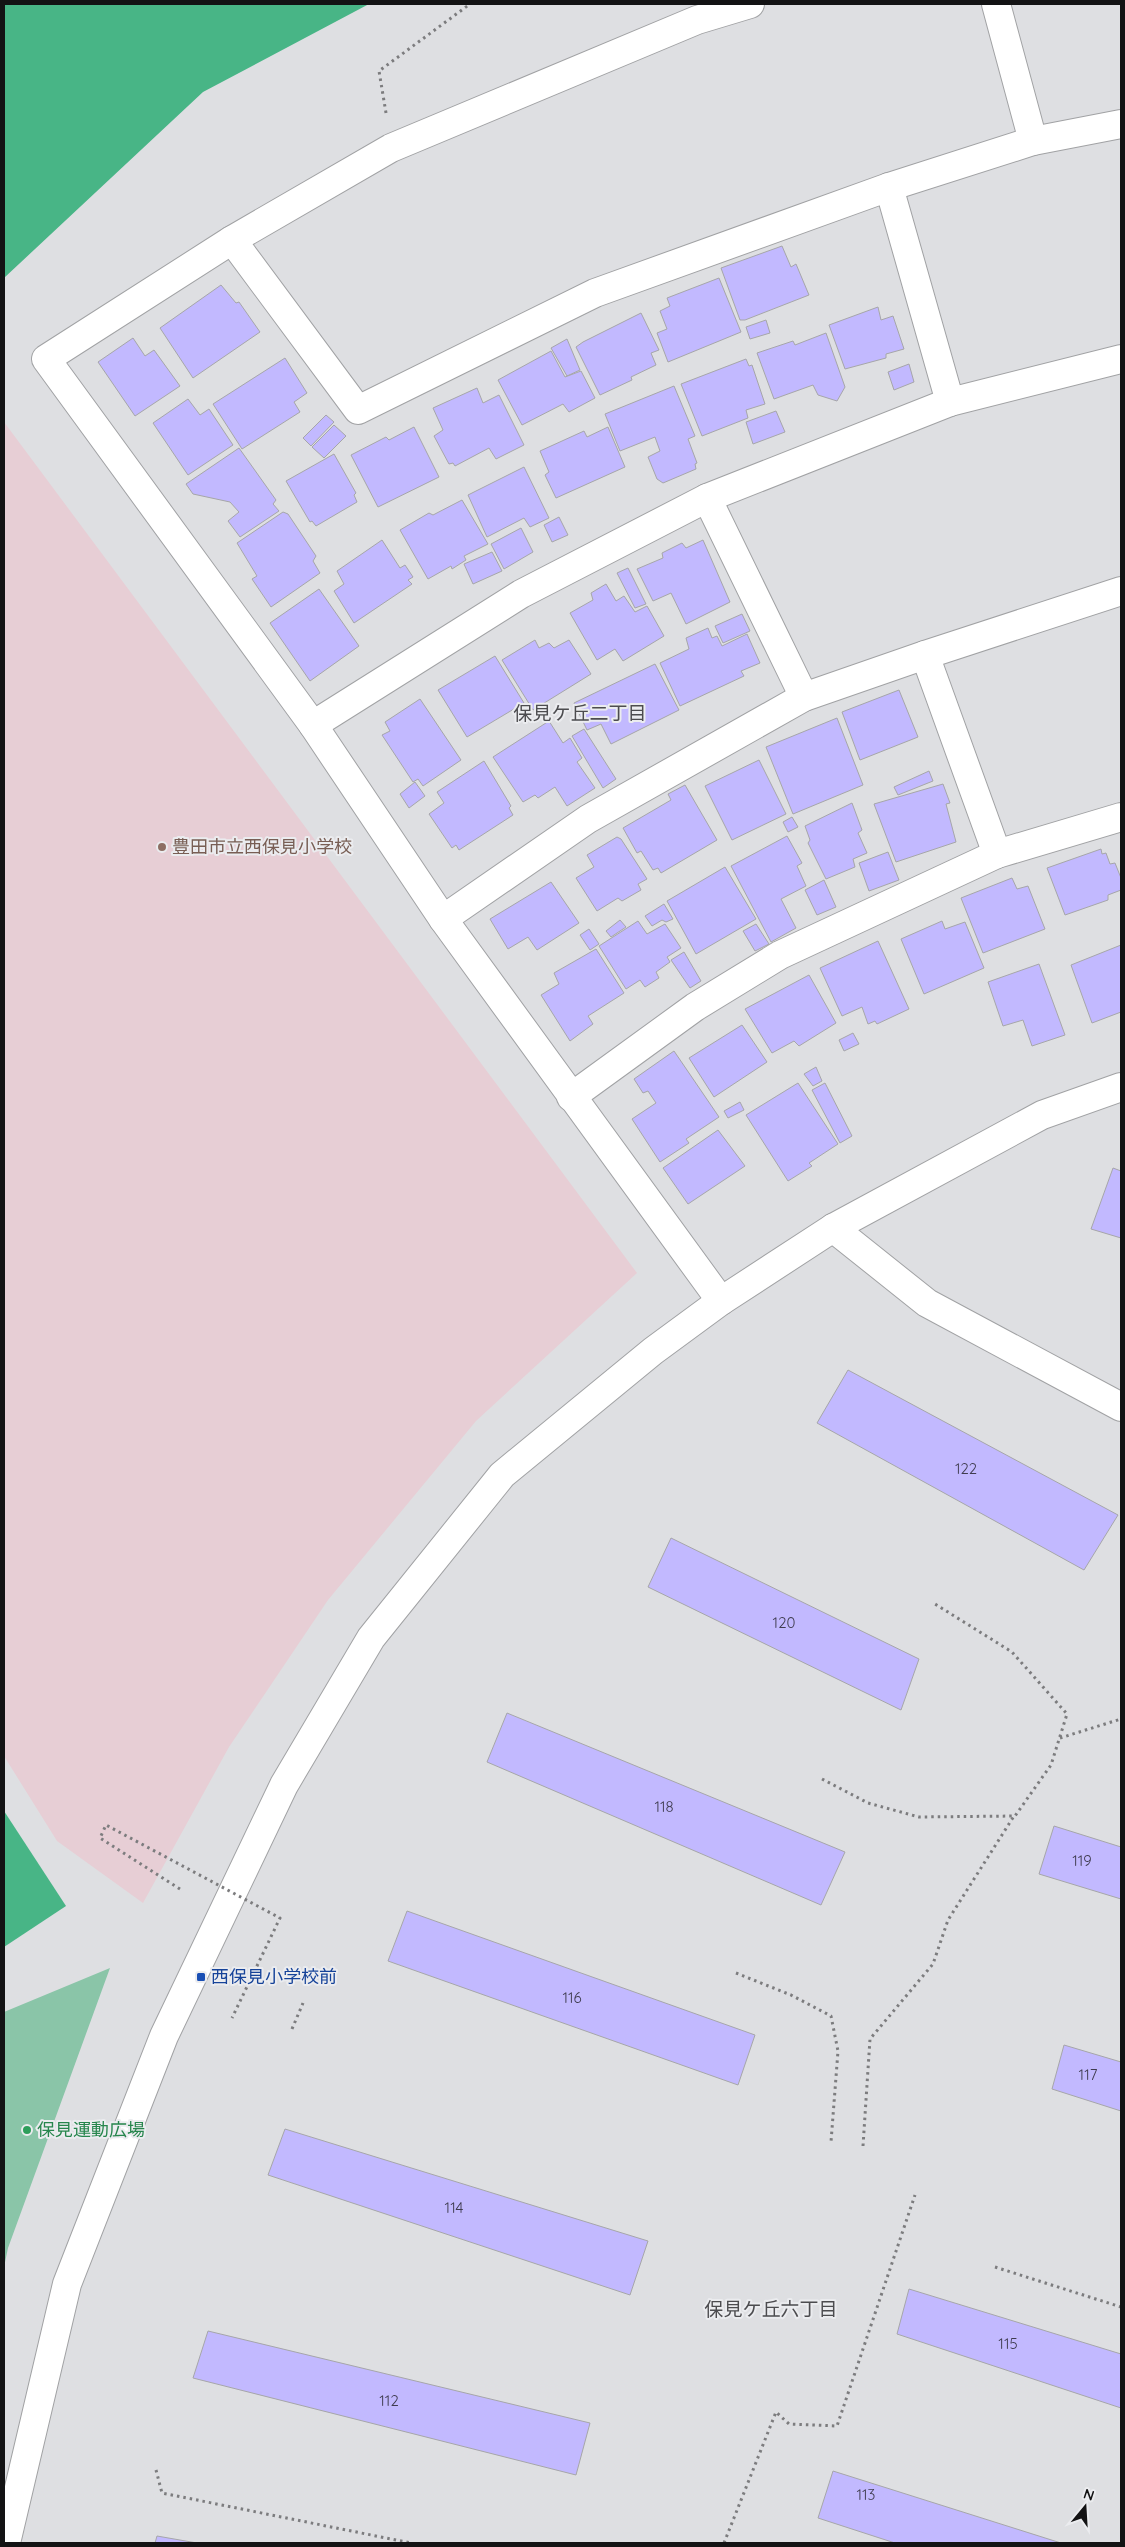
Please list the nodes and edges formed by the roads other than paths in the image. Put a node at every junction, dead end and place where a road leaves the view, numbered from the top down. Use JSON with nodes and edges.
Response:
{"nodes":[{"id":1,"x":750,"y":4,"type":"edge"},
{"id":2,"x":996,"y":4,"type":"edge"},
{"id":3,"x":1121,"y":124,"type":"edge"},
{"id":4,"x":1033,"y":142,"type":"junction"},
{"id":5,"x":889,"y":187,"type":"junction"},
{"id":6,"x":232,"y":240,"type":"junction"},
{"id":7,"x":1121,"y":358,"type":"edge"},
{"id":8,"x":950,"y":402,"type":"junction"},
{"id":9,"x":707,"y":498,"type":"junction"},
{"id":10,"x":1121,"y":591,"type":"edge"},
{"id":11,"x":925,"y":655,"type":"junction"},
{"id":12,"x":804,"y":697,"type":"junction"},
{"id":13,"x":313,"y":725,"type":"junction"},
{"id":14,"x":1121,"y":817,"type":"edge"},
{"id":15,"x":998,"y":854,"type":"junction"},
{"id":16,"x":443,"y":919,"type":"junction"},
{"id":17,"x":1121,"y":1086,"type":"edge"},
{"id":18,"x":571,"y":1097,"type":"junction"},
{"id":19,"x":833,"y":1228,"type":"junction"},
{"id":20,"x":721,"y":1300,"type":"junction"},
{"id":21,"x":1121,"y":1407,"type":"edge"},
{"id":22,"x":6,"y":2543,"type":"edge"}],
"edges":[{"from":1,"to":6,"type":"street"},
{"from":2,"to":4,"type":"street"},
{"from":3,"to":4,"type":"street"},
{"from":4,"to":5,"type":"street"},
{"from":5,"to":6,"type":"street"},
{"from":5,"to":8,"type":"street"},
{"from":6,"to":13,"type":"street"},
{"from":7,"to":8,"type":"street"},
{"from":8,"to":9,"type":"street"},
{"from":9,"to":12,"type":"street"},
{"from":9,"to":13,"type":"street"},
{"from":10,"to":11,"type":"street"},
{"from":11,"to":12,"type":"street"},
{"from":11,"to":15,"type":"street"},
{"from":12,"to":16,"type":"street"},
{"from":13,"to":16,"type":"street"},
{"from":14,"to":15,"type":"street"},
{"from":15,"to":18,"type":"street"},
{"from":16,"to":18,"type":"street"},
{"from":17,"to":19,"type":"street"},
{"from":18,"to":20,"type":"street"},
{"from":19,"to":20,"type":"street"},
{"from":19,"to":21,"type":"street"},
{"from":20,"to":22,"type":"street"}]}
